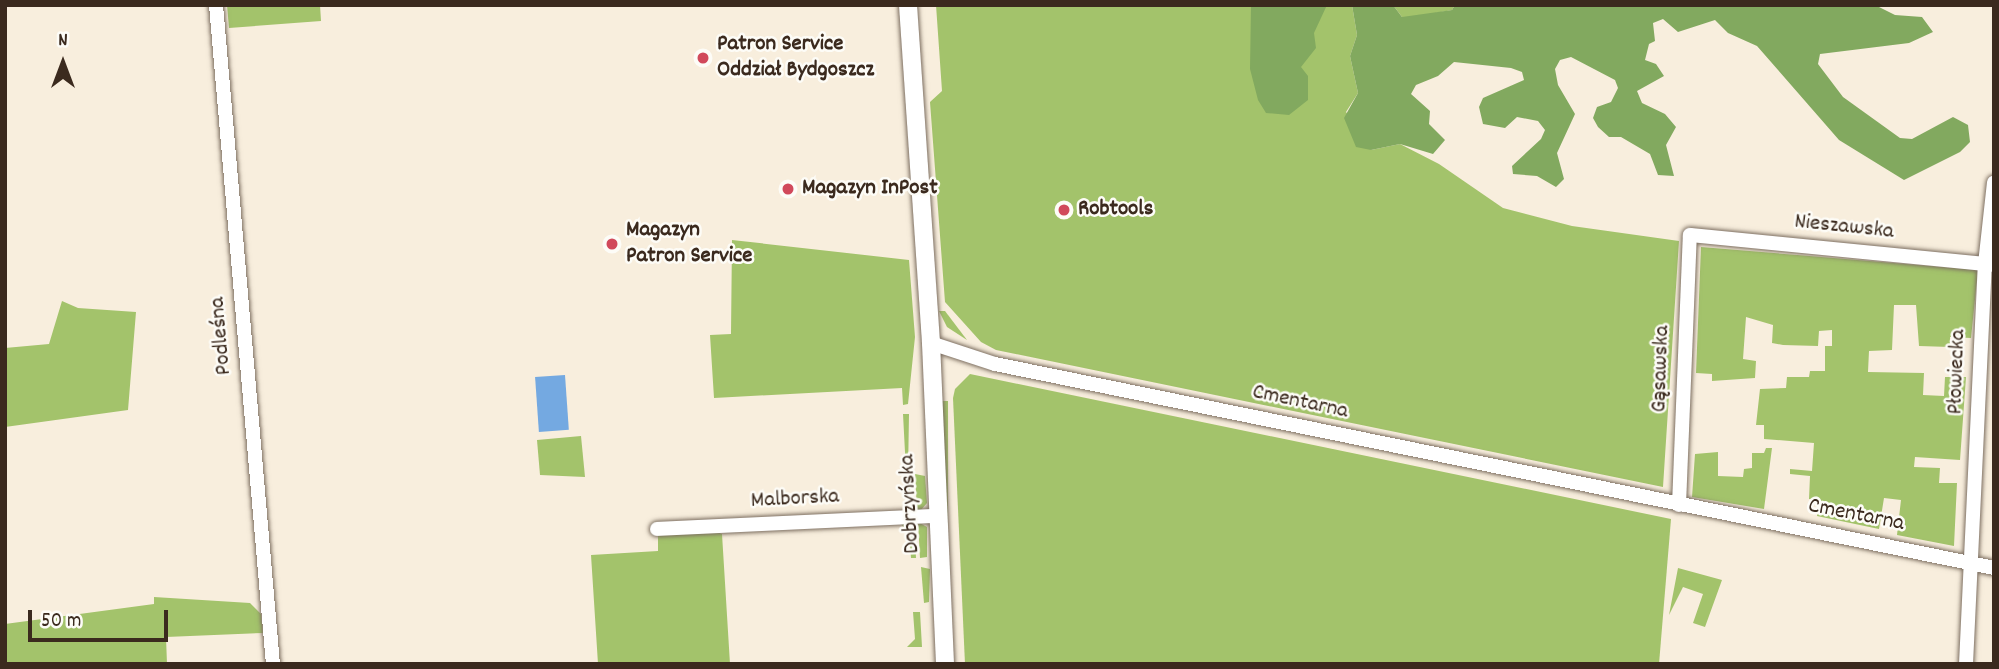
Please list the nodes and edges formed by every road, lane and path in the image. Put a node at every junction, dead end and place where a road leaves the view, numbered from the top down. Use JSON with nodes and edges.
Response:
{"nodes":[{"id":1,"x":216,"y":5,"type":"edge"},
{"id":2,"x":908,"y":5,"type":"edge"},
{"id":3,"x":1994,"y":182,"type":"edge"},
{"id":4,"x":1690,"y":235,"type":"joint"},
{"id":5,"x":1989,"y":265,"type":"edge"},
{"id":6,"x":931,"y":343,"type":"junction"},
{"id":7,"x":1679,"y":505,"type":"junction"},
{"id":8,"x":936,"y":516,"type":"junction"},
{"id":9,"x":657,"y":529,"type":"dead end"},
{"id":10,"x":1974,"y":565,"type":"junction"},
{"id":11,"x":1994,"y":568,"type":"edge"},
{"id":12,"x":273,"y":664,"type":"edge"},
{"id":13,"x":944,"y":664,"type":"edge"},
{"id":14,"x":1966,"y":664,"type":"edge"}],
"edges":[{"from":1,"to":12,"type":"street","name":"Podleśna"},
{"from":2,"to":6,"type":"street"},
{"from":3,"to":5,"type":"street","name":"Płowiecka"},
{"from":4,"to":5,"type":"street","name":"Nieszawska"},
{"from":4,"to":7,"type":"street","name":"Gąsawska"},
{"from":5,"to":10,"type":"street","name":"Płowiecka"},
{"from":6,"to":7,"type":"street","name":"Cmentarna"},
{"from":6,"to":8,"type":"street","name":"Dobrzyńska"},
{"from":7,"to":10,"type":"street","name":"Cmentarna"},
{"from":8,"to":9,"type":"street","name":"Malborska"},
{"from":8,"to":13,"type":"street","name":"Dobrzyńska"},
{"from":10,"to":11,"type":"street","name":"Cmentarna"},
{"from":10,"to":14,"type":"street","name":"Płowiecka"}]}
